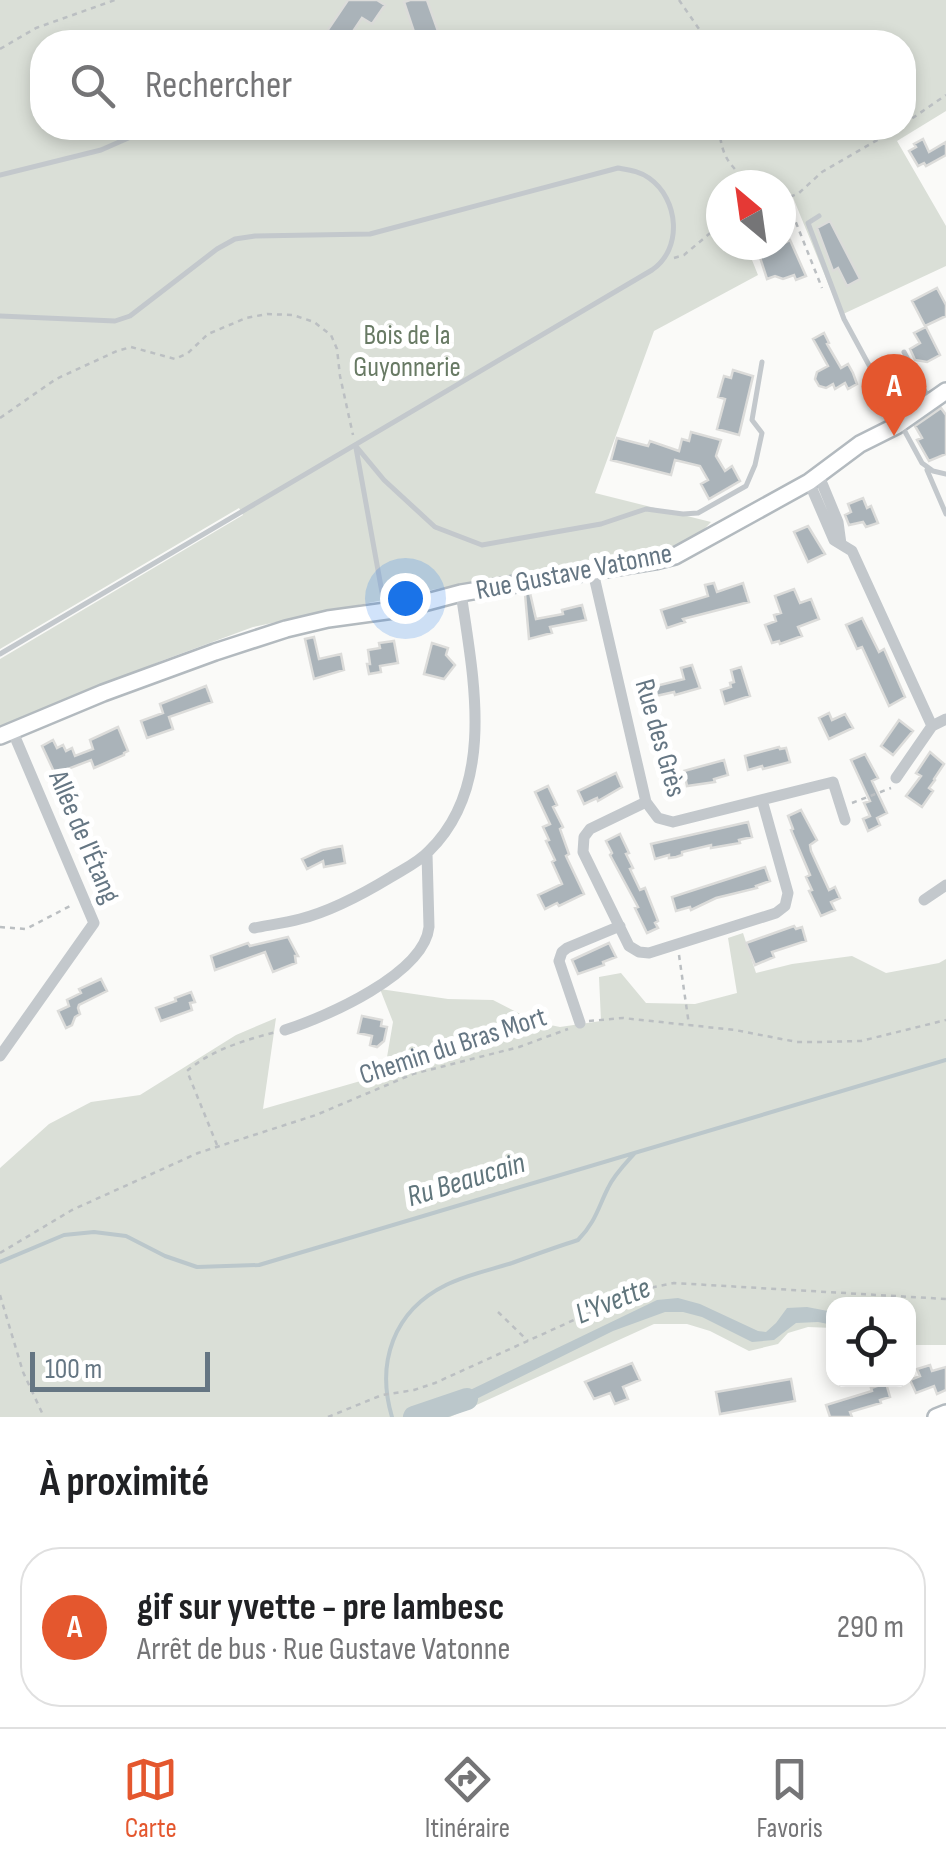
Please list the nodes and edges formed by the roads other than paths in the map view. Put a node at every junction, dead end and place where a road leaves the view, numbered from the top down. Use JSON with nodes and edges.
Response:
{"nodes":[{"id":1,"x":124,"y":140,"type":"edge"},
{"id":2,"x":0,"y":175,"type":"edge"},
{"id":3,"x":820,"y":216,"type":"dead end"},
{"id":4,"x":0,"y":316,"type":"edge"},
{"id":5,"x":904,"y":352,"type":"dead end"},
{"id":6,"x":762,"y":362,"type":"dead end"},
{"id":7,"x":946,"y":391,"type":"edge"},
{"id":8,"x":930,"y":401,"type":"junction"},
{"id":9,"x":900,"y":422,"type":"junction"},
{"id":10,"x":355,"y":445,"type":"junction"},
{"id":11,"x":926,"y":468,"type":"junction"},
{"id":12,"x":946,"y":474,"type":"edge"},
{"id":13,"x":814,"y":479,"type":"junction"},
{"id":14,"x":946,"y":514,"type":"edge"},
{"id":15,"x":593,"y":572,"type":"junction"},
{"id":16,"x":461,"y":593,"type":"junction"},
{"id":17,"x":385,"y":612,"type":"junction"},
{"id":18,"x":0,"y":654,"type":"edge"},
{"id":19,"x":946,"y":719,"type":"edge"},
{"id":20,"x":932,"y":726,"type":"junction"},
{"id":21,"x":6,"y":733,"type":"edge"},
{"id":22,"x":896,"y":778,"type":"road end"},
{"id":23,"x":762,"y":800,"type":"junction"},
{"id":24,"x":646,"y":802,"type":"junction"},
{"id":25,"x":843,"y":814,"type":"road end"},
{"id":26,"x":427,"y":854,"type":"junction"},
{"id":27,"x":946,"y":885,"type":"edge"},
{"id":28,"x":924,"y":900,"type":"dead end"},
{"id":29,"x":620,"y":926,"type":"junction"},
{"id":30,"x":254,"y":928,"type":"dead end"},
{"id":31,"x":580,"y":1023,"type":"road end"},
{"id":32,"x":286,"y":1030,"type":"road end"},
{"id":33,"x":0,"y":1056,"type":"edge"},
{"id":34,"x":946,"y":1413,"type":"edge"},
{"id":35,"x":936,"y":1417,"type":"edge"}],
"edges":[{"from":1,"to":2,"type":"lane"},
{"from":3,"to":9,"type":"lane"},
{"from":4,"to":10,"type":"lane"},
{"from":5,"to":8,"type":"lane"},
{"from":6,"to":10,"type":"lane"},
{"from":7,"to":8,"type":"street","name":"Rue Gustave Vatonne"},
{"from":8,"to":9,"type":"street","name":"Rue Gustave Vatonne"},
{"from":9,"to":11,"type":"lane"},
{"from":9,"to":13,"type":"street","name":"Rue Gustave Vatonne"},
{"from":10,"to":17,"type":"lane"},
{"from":10,"to":18,"type":"lane"},
{"from":11,"to":12,"type":"lane"},
{"from":11,"to":14,"type":"lane"},
{"from":13,"to":15,"type":"street","name":"Rue Gustave Vatonne"},
{"from":13,"to":20,"type":"street"},
{"from":15,"to":16,"type":"street","name":"Rue Gustave Vatonne"},
{"from":15,"to":24,"type":"street","name":"Rue des Grès"},
{"from":16,"to":17,"type":"street","name":"Rue Gustave Vatonne"},
{"from":16,"to":26,"type":"street"},
{"from":17,"to":21,"type":"street","name":"Rue Gustave Vatonne"},
{"from":19,"to":20,"type":"street"},
{"from":20,"to":22,"type":"street"},
{"from":21,"to":33,"type":"street","name":"Allée de l'Étang"},
{"from":23,"to":24,"type":"street","name":"Rue des Grès"},
{"from":23,"to":25,"type":"street","name":"Rue des Grès"},
{"from":23,"to":29,"type":"street"},
{"from":24,"to":29,"type":"street"},
{"from":26,"to":30,"type":"street"},
{"from":26,"to":32,"type":"street"},
{"from":27,"to":28,"type":"street"},
{"from":29,"to":31,"type":"street"},
{"from":34,"to":35,"type":"street"}]}
